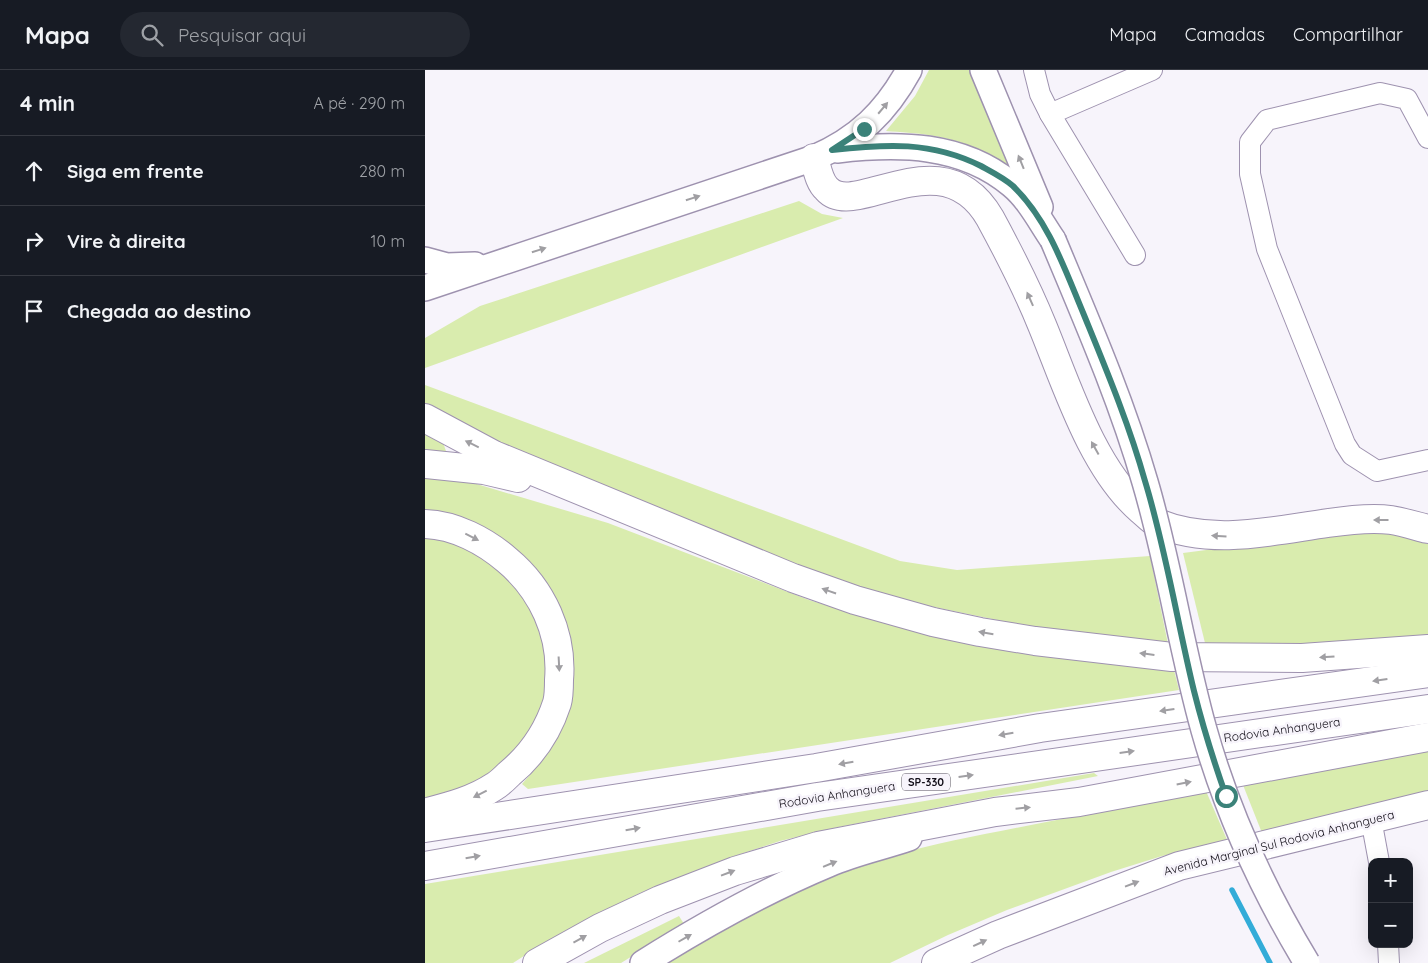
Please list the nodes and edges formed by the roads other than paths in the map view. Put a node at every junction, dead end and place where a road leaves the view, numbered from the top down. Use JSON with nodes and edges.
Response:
{"nodes":[{"id":1,"x":909,"y":70,"type":"edge"},
{"id":2,"x":983,"y":70,"type":"edge"},
{"id":3,"x":1035,"y":70,"type":"edge"},
{"id":4,"x":1152,"y":70,"type":"edge"},
{"id":5,"x":1050,"y":114,"type":"junction"},
{"id":6,"x":1428,"y":138,"type":"edge"},
{"id":7,"x":823,"y":154,"type":"junction"},
{"id":8,"x":1053,"y":240,"type":"junction"},
{"id":9,"x":1135,"y":255,"type":"dead end"},
{"id":10,"x":425,"y":260,"type":"edge"},
{"id":11,"x":492,"y":265,"type":"junction"},
{"id":12,"x":425,"y":288,"type":"edge"},
{"id":13,"x":425,"y":418,"type":"edge"},
{"id":14,"x":1428,"y":460,"type":"edge"},
{"id":15,"x":425,"y":464,"type":"edge"},
{"id":16,"x":597,"y":498,"type":"junction"},
{"id":17,"x":425,"y":524,"type":"edge"},
{"id":18,"x":1428,"y":529,"type":"edge"},
{"id":19,"x":1428,"y":649,"type":"edge"},
{"id":20,"x":1428,"y":673,"type":"edge"},
{"id":21,"x":1428,"y":709,"type":"edge"},
{"id":22,"x":1428,"y":737,"type":"edge"},
{"id":23,"x":1428,"y":806,"type":"edge"},
{"id":24,"x":425,"y":812,"type":"edge"},
{"id":25,"x":995,"y":812,"type":"junction"},
{"id":26,"x":1371,"y":819,"type":"junction"},
{"id":27,"x":425,"y":828,"type":"edge"},
{"id":28,"x":1378,"y":858,"type":"edge"},
{"id":29,"x":425,"y":866,"type":"edge"},
{"id":30,"x":1388,"y":948,"type":"edge"},
{"id":31,"x":537,"y":963,"type":"edge"},
{"id":32,"x":643,"y":963,"type":"edge"},
{"id":33,"x":936,"y":963,"type":"edge"},
{"id":34,"x":1307,"y":963,"type":"edge"},
{"id":35,"x":1389,"y":963,"type":"edge"}],
"edges":[{"from":7,"to":1,"type":"main road","one_way":true},
{"from":8,"to":2,"type":"main road","one_way":true},
{"from":3,"to":5,"type":"lane"},
{"from":4,"to":5,"type":"lane"},
{"from":5,"to":9,"type":"lane"},
{"from":6,"to":14,"type":"lane"},
{"from":7,"to":8,"type":"main road"},
{"from":11,"to":7,"type":"main road","one_way":true},
{"from":18,"to":7,"type":"highway","one_way":true},
{"from":8,"to":34,"type":"main road","bridge":true},
{"from":10,"to":11,"type":"main road"},
{"from":11,"to":12,"type":"main road"},
{"from":16,"to":13,"type":"highway","one_way":true},
{"from":15,"to":16,"type":"highway"},
{"from":19,"to":16,"type":"highway","one_way":true},
{"from":17,"to":24,"type":"highway","one_way":true},
{"from":20,"to":27,"type":"highway","one_way":true},
{"from":29,"to":21,"type":"highway","name":"Rodovia Anhanguera","number":"SP-330","one_way":true},
{"from":25,"to":22,"type":"highway","one_way":true},
{"from":23,"to":26,"type":"highway","name":"Avenida Marginal Sul Rodovia Anhanguera"},
{"from":31,"to":25,"type":"highway","one_way":true},
{"from":32,"to":25,"type":"main road","one_way":true},
{"from":26,"to":28,"type":"lane"},
{"from":33,"to":26,"type":"highway","name":"Avenida Marginal Sul Rodovia Anhanguera","one_way":true},
{"from":30,"to":35,"type":"lane"}]}
